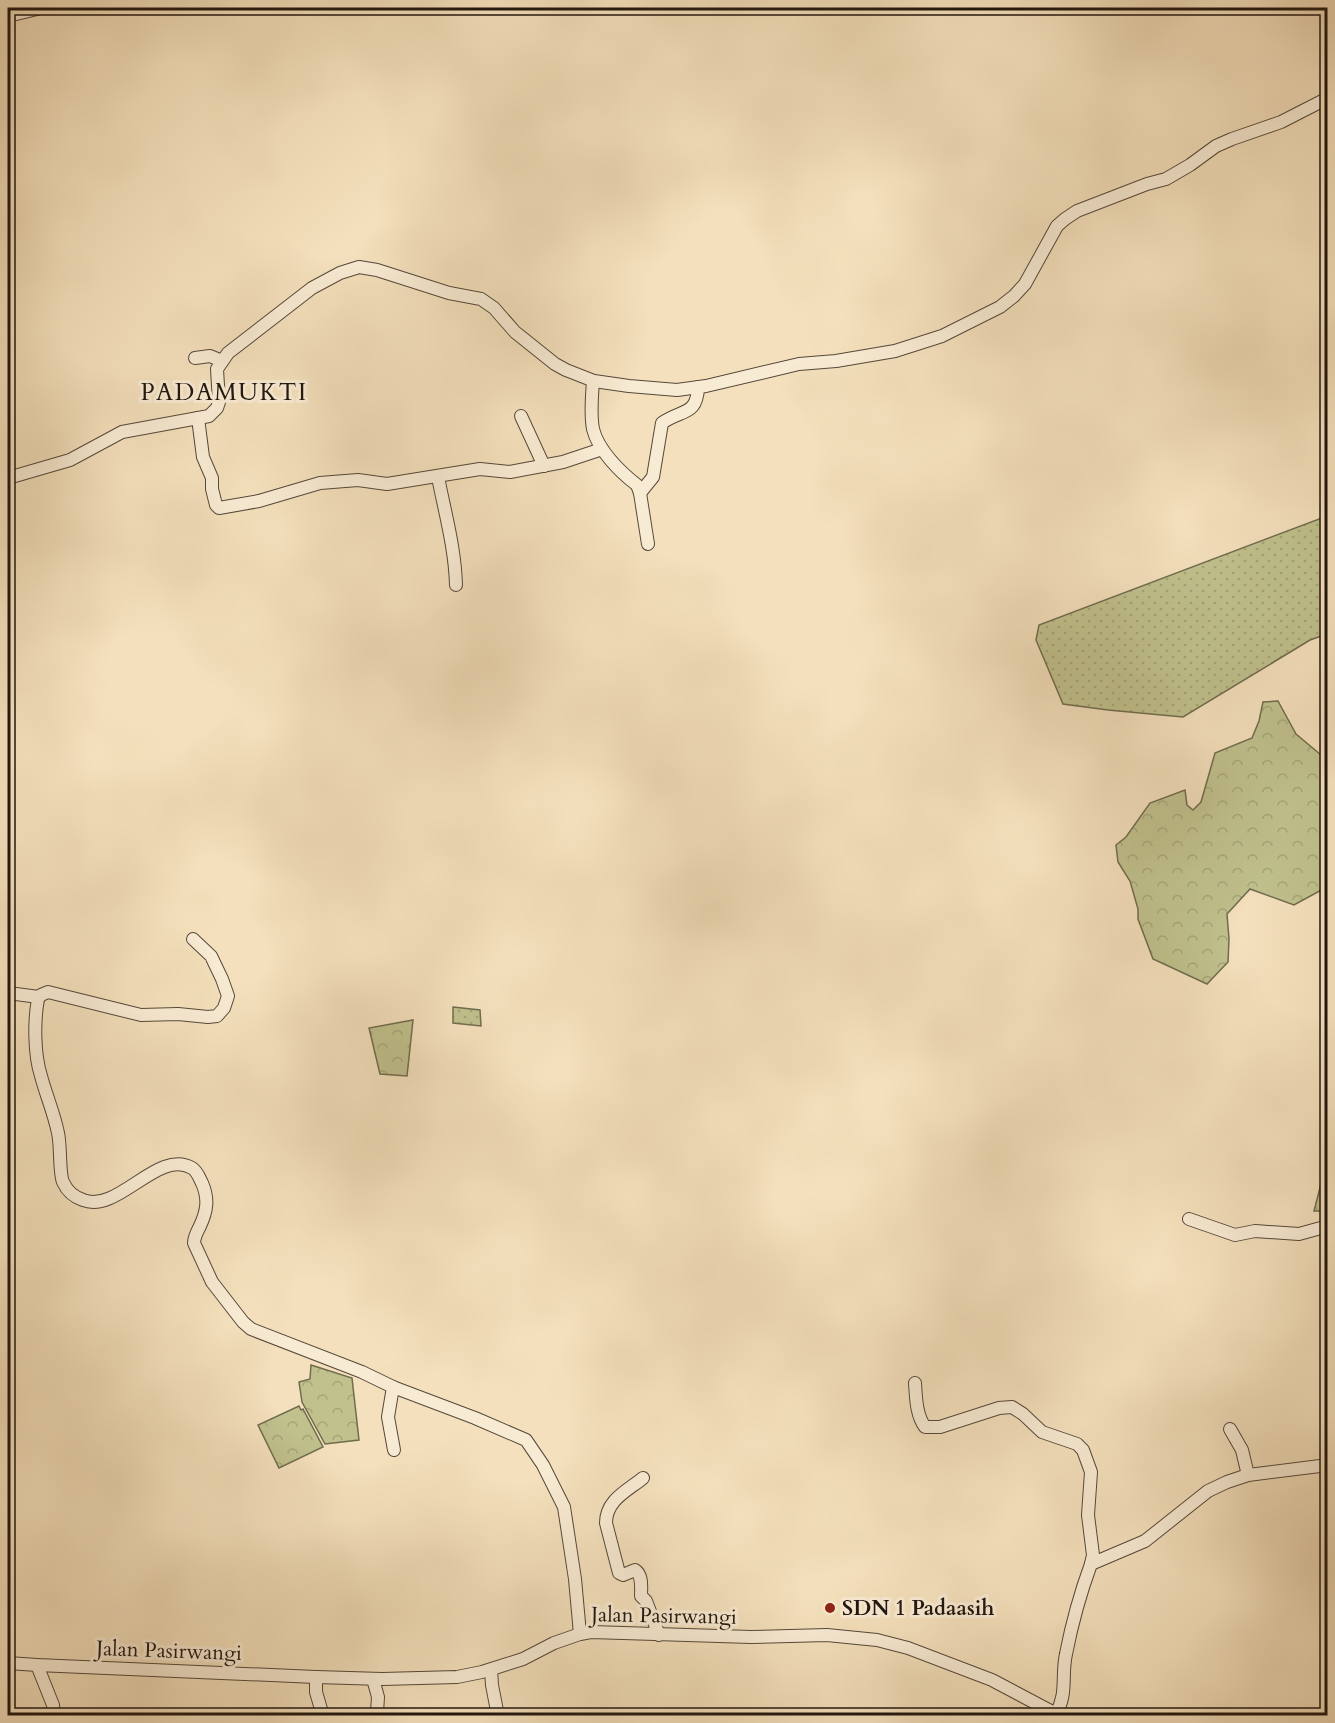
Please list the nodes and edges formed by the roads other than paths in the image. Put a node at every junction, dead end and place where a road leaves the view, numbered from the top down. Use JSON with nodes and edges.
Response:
{"nodes":[{"id":1,"x":40,"y":8,"type":"edge"},
{"id":2,"x":8,"y":16,"type":"edge"},
{"id":3,"x":1328,"y":98,"type":"edge"},
{"id":4,"x":195,"y":358,"type":"dead end"},
{"id":5,"x":222,"y":361,"type":"junction"},
{"id":6,"x":593,"y":381,"type":"junction"},
{"id":7,"x":698,"y":387,"type":"junction"},
{"id":8,"x":521,"y":416,"type":"dead end"},
{"id":9,"x":198,"y":418,"type":"junction"},
{"id":10,"x":602,"y":449,"type":"junction"},
{"id":11,"x":544,"y":466,"type":"junction"},
{"id":12,"x":438,"y":477,"type":"junction"},
{"id":13,"x":8,"y":478,"type":"edge"},
{"id":14,"x":640,"y":493,"type":"junction"},
{"id":15,"x":648,"y":544,"type":"dead end"},
{"id":16,"x":456,"y":585,"type":"dead end"},
{"id":17,"x":194,"y":939,"type":"dead end"},
{"id":18,"x":8,"y":993,"type":"edge"},
{"id":19,"x":39,"y":997,"type":"junction"},
{"id":20,"x":1189,"y":1219,"type":"dead end"},
{"id":21,"x":1328,"y":1226,"type":"edge"},
{"id":22,"x":915,"y":1383,"type":"dead end"},
{"id":23,"x":393,"y":1387,"type":"junction"},
{"id":24,"x":1230,"y":1429,"type":"dead end"},
{"id":25,"x":394,"y":1450,"type":"dead end"},
{"id":26,"x":1328,"y":1465,"type":"edge"},
{"id":27,"x":1248,"y":1475,"type":"junction"},
{"id":28,"x":643,"y":1478,"type":"dead end"},
{"id":29,"x":1091,"y":1564,"type":"junction"},
{"id":30,"x":580,"y":1634,"type":"junction"},
{"id":31,"x":659,"y":1635,"type":"junction"},
{"id":32,"x":8,"y":1663,"type":"edge"},
{"id":33,"x":38,"y":1665,"type":"junction"},
{"id":34,"x":491,"y":1670,"type":"junction"},
{"id":35,"x":316,"y":1677,"type":"junction"},
{"id":36,"x":373,"y":1679,"type":"junction"},
{"id":37,"x":377,"y":1712,"type":"dead end"},
{"id":38,"x":1058,"y":1715,"type":"edge"},
{"id":39,"x":54,"y":1716,"type":"edge"},
{"id":40,"x":323,"y":1716,"type":"edge"},
{"id":41,"x":498,"y":1716,"type":"edge"}],
"edges":[{"from":1,"to":2,"type":"street"},
{"from":3,"to":7,"type":"street"},
{"from":4,"to":5,"type":"street"},
{"from":5,"to":6,"type":"street"},
{"from":5,"to":9,"type":"street"},
{"from":6,"to":7,"type":"street"},
{"from":6,"to":10,"type":"street"},
{"from":7,"to":14,"type":"street"},
{"from":8,"to":11,"type":"street"},
{"from":9,"to":12,"type":"street"},
{"from":9,"to":13,"type":"street"},
{"from":10,"to":11,"type":"street"},
{"from":10,"to":14,"type":"street"},
{"from":11,"to":12,"type":"street"},
{"from":12,"to":16,"type":"street"},
{"from":14,"to":15,"type":"street"},
{"from":17,"to":19,"type":"street"},
{"from":18,"to":19,"type":"street"},
{"from":19,"to":23,"type":"street"},
{"from":20,"to":21,"type":"street"},
{"from":22,"to":29,"type":"street"},
{"from":23,"to":25,"type":"street"},
{"from":23,"to":30,"type":"street"},
{"from":24,"to":27,"type":"street"},
{"from":26,"to":27,"type":"street"},
{"from":27,"to":29,"type":"street"},
{"from":28,"to":31,"type":"street"},
{"from":29,"to":38,"type":"street"},
{"from":30,"to":31,"type":"street","name":"Jalan Pasirwangi"},
{"from":30,"to":34,"type":"street","name":"Jalan Pasirwangi"},
{"from":31,"to":38,"type":"street","name":"Jalan Pasirwangi"},
{"from":32,"to":33,"type":"street","name":"Jalan Pasirwangi"},
{"from":33,"to":35,"type":"street","name":"Jalan Pasirwangi"},
{"from":33,"to":39,"type":"street"},
{"from":34,"to":36,"type":"street","name":"Jalan Pasirwangi"},
{"from":34,"to":41,"type":"street"},
{"from":35,"to":36,"type":"street","name":"Jalan Pasirwangi"},
{"from":35,"to":40,"type":"street"},
{"from":36,"to":37,"type":"street"}]}
